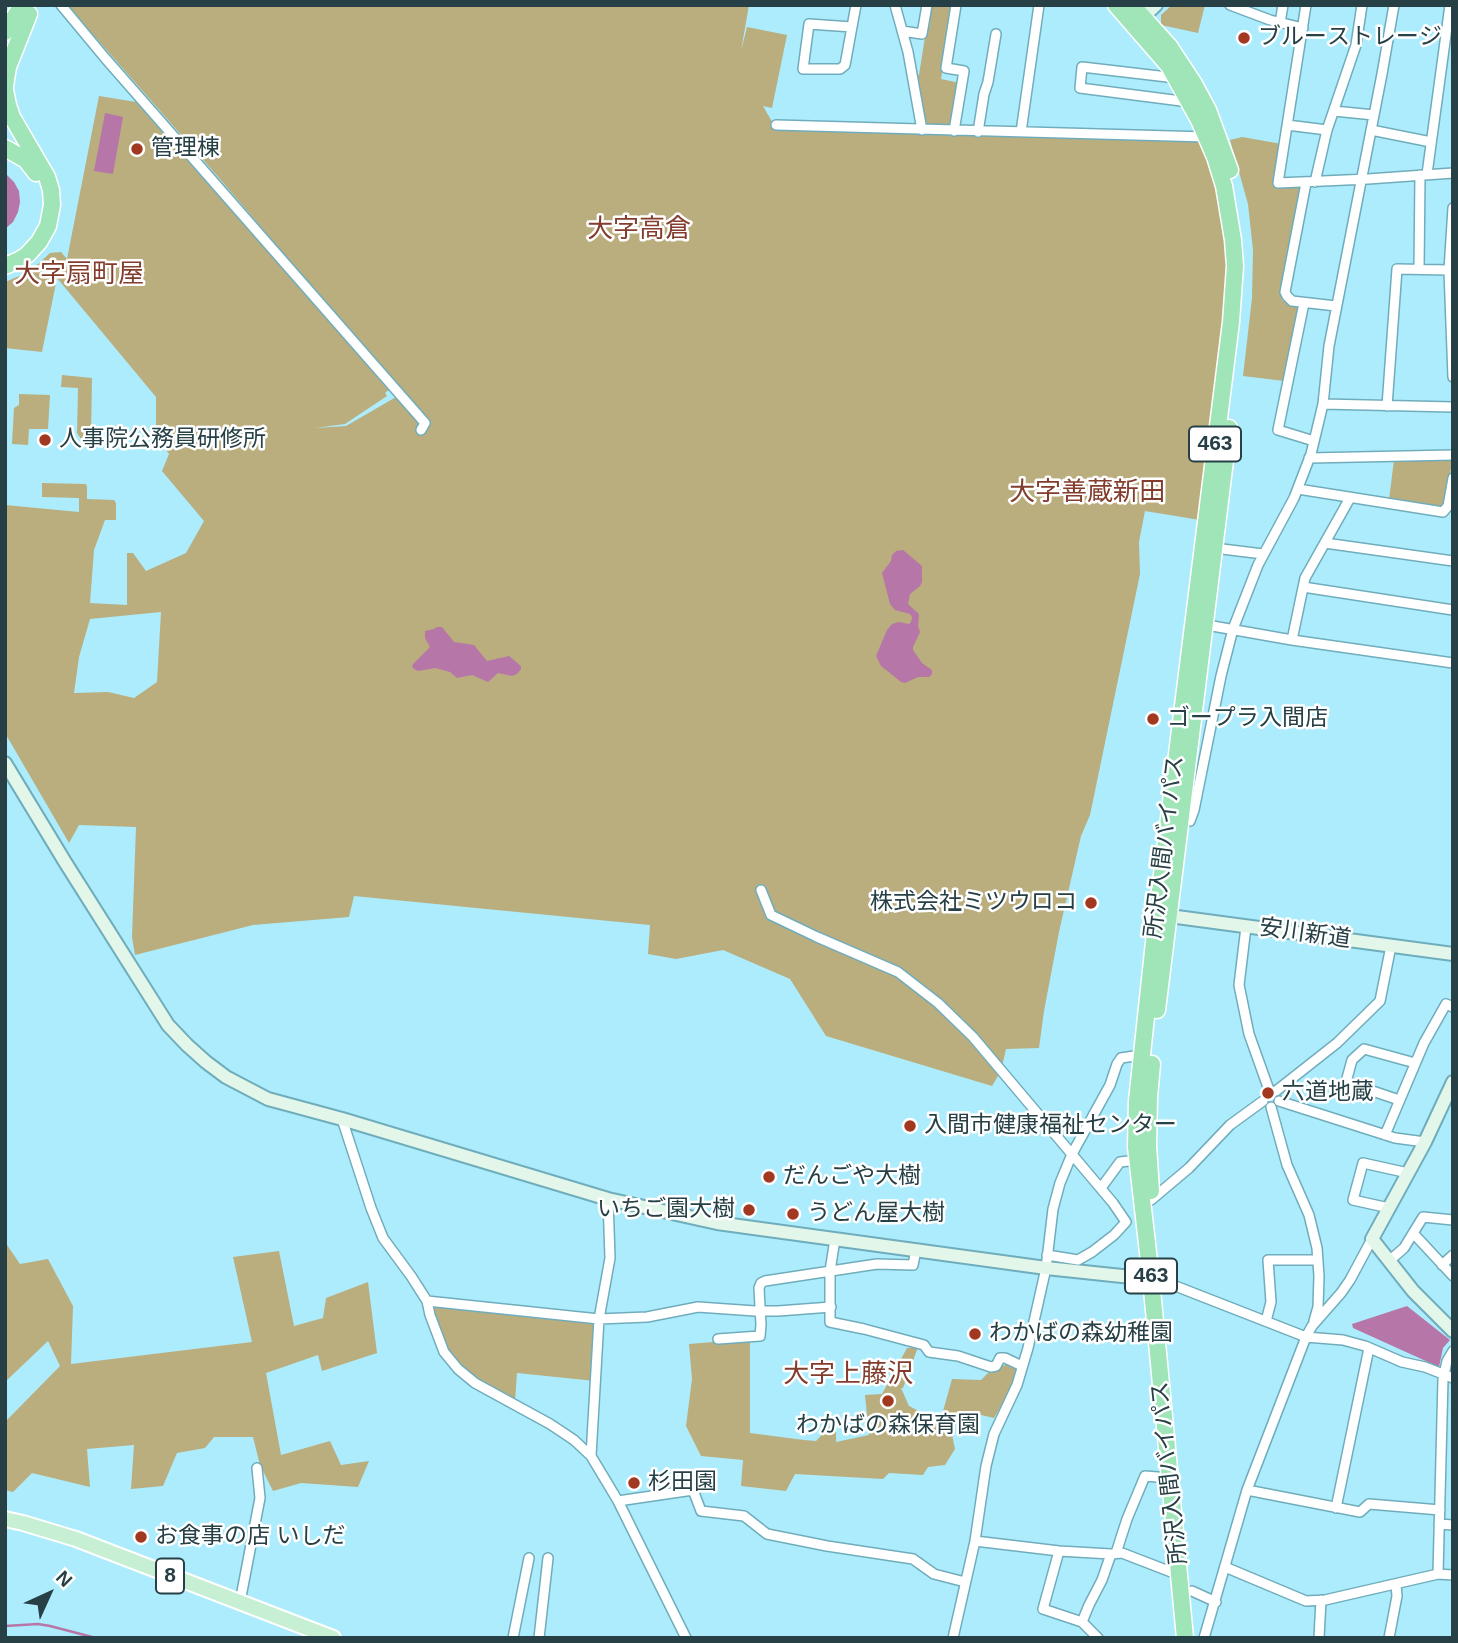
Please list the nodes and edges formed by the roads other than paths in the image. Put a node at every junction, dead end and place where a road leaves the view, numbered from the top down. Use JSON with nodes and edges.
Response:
{"nodes":[{"id":1,"x":61,"y":5,"type":"edge"},
{"id":2,"x":856,"y":5,"type":"edge"},
{"id":3,"x":895,"y":5,"type":"edge"},
{"id":4,"x":927,"y":5,"type":"edge"},
{"id":5,"x":956,"y":5,"type":"edge"},
{"id":6,"x":1040,"y":5,"type":"edge"},
{"id":7,"x":1116,"y":5,"type":"edge"},
{"id":8,"x":1156,"y":5,"type":"edge"},
{"id":9,"x":1230,"y":5,"type":"edge"},
{"id":10,"x":1283,"y":5,"type":"edge"},
{"id":11,"x":1306,"y":5,"type":"edge"},
{"id":12,"x":1362,"y":5,"type":"edge"},
{"id":13,"x":1394,"y":5,"type":"edge"},
{"id":14,"x":1450,"y":5,"type":"edge"},
{"id":15,"x":28,"y":8,"type":"edge"},
{"id":16,"x":1137,"y":16,"type":"edge"},
{"id":17,"x":1280,"y":23,"type":"junction"},
{"id":18,"x":852,"y":27,"type":"junction"},
{"id":19,"x":1303,"y":28,"type":"junction"},
{"id":20,"x":902,"y":31,"type":"junction"},
{"id":21,"x":5,"y":32,"type":"edge"},
{"id":22,"x":996,"y":34,"type":"dead end"},
{"id":23,"x":5,"y":51,"type":"edge"},
{"id":24,"x":1176,"y":78,"type":"junction"},
{"id":25,"x":5,"y":88,"type":"edge"},
{"id":26,"x":1191,"y":102,"type":"junction"},
{"id":27,"x":1334,"y":111,"type":"junction"},
{"id":28,"x":1374,"y":115,"type":"junction"},
{"id":29,"x":776,"y":125,"type":"dead end"},
{"id":30,"x":1287,"y":125,"type":"junction"},
{"id":31,"x":1327,"y":130,"type":"junction"},
{"id":32,"x":1371,"y":130,"type":"junction"},
{"id":33,"x":922,"y":131,"type":"junction"},
{"id":34,"x":954,"y":131,"type":"junction"},
{"id":35,"x":978,"y":132,"type":"junction"},
{"id":36,"x":1021,"y":132,"type":"junction"},
{"id":37,"x":1207,"y":137,"type":"junction"},
{"id":38,"x":1431,"y":142,"type":"junction"},
{"id":39,"x":5,"y":148,"type":"edge"},
{"id":40,"x":1453,"y":173,"type":"edge"},
{"id":41,"x":1424,"y":175,"type":"junction"},
{"id":42,"x":1361,"y":180,"type":"junction"},
{"id":43,"x":1311,"y":182,"type":"junction"},
{"id":44,"x":1453,"y":208,"type":"edge"},
{"id":45,"x":5,"y":258,"type":"edge"},
{"id":46,"x":5,"y":266,"type":"edge"},
{"id":47,"x":1419,"y":269,"type":"junction"},
{"id":48,"x":1449,"y":270,"type":"junction"},
{"id":49,"x":1304,"y":303,"type":"junction"},
{"id":50,"x":1336,"y":306,"type":"junction"},
{"id":51,"x":1451,"y":306,"type":"edge"},
{"id":52,"x":1453,"y":377,"type":"edge"},
{"id":53,"x":1323,"y":404,"type":"junction"},
{"id":54,"x":1387,"y":406,"type":"junction"},
{"id":55,"x":1453,"y":407,"type":"edge"},
{"id":56,"x":421,"y":430,"type":"dead end"},
{"id":57,"x":1314,"y":441,"type":"junction"},
{"id":58,"x":1453,"y":455,"type":"edge"},
{"id":59,"x":1310,"y":458,"type":"junction"},
{"id":60,"x":1453,"y":478,"type":"edge"},
{"id":61,"x":1298,"y":489,"type":"junction"},
{"id":62,"x":1349,"y":498,"type":"junction"},
{"id":63,"x":1450,"y":506,"type":"edge"},
{"id":64,"x":1325,"y":542,"type":"junction"},
{"id":65,"x":1214,"y":548,"type":"junction"},
{"id":66,"x":1264,"y":554,"type":"junction"},
{"id":67,"x":1453,"y":561,"type":"edge"},
{"id":68,"x":1303,"y":586,"type":"junction"},
{"id":69,"x":1453,"y":610,"type":"edge"},
{"id":70,"x":1198,"y":624,"type":"junction"},
{"id":71,"x":1233,"y":629,"type":"junction"},
{"id":72,"x":1292,"y":639,"type":"junction"},
{"id":73,"x":1453,"y":663,"type":"edge"},
{"id":74,"x":5,"y":763,"type":"edge"},
{"id":75,"x":1181,"y":822,"type":"junction"},
{"id":76,"x":761,"y":890,"type":"dead end"},
{"id":77,"x":1163,"y":915,"type":"junction"},
{"id":78,"x":1246,"y":927,"type":"junction"},
{"id":79,"x":1391,"y":946,"type":"junction"},
{"id":80,"x":1453,"y":954,"type":"edge"},
{"id":81,"x":1453,"y":1007,"type":"edge"},
{"id":82,"x":1141,"y":1055,"type":"junction"},
{"id":83,"x":1415,"y":1063,"type":"junction"},
{"id":84,"x":1453,"y":1082,"type":"edge"},
{"id":85,"x":1272,"y":1098,"type":"junction"},
{"id":86,"x":1399,"y":1100,"type":"junction"},
{"id":87,"x":342,"y":1119,"type":"junction"},
{"id":88,"x":1385,"y":1135,"type":"junction"},
{"id":89,"x":1425,"y":1142,"type":"junction"},
{"id":90,"x":1072,"y":1154,"type":"junction"},
{"id":91,"x":1138,"y":1160,"type":"junction"},
{"id":92,"x":1408,"y":1173,"type":"junction"},
{"id":93,"x":1101,"y":1188,"type":"junction"},
{"id":94,"x":608,"y":1199,"type":"junction"},
{"id":95,"x":1151,"y":1200,"type":"junction"},
{"id":96,"x":1389,"y":1208,"type":"junction"},
{"id":97,"x":1453,"y":1220,"type":"edge"},
{"id":98,"x":1413,"y":1233,"type":"junction"},
{"id":99,"x":835,"y":1239,"type":"junction"},
{"id":100,"x":1372,"y":1239,"type":"junction"},
{"id":101,"x":916,"y":1250,"type":"junction"},
{"id":102,"x":1453,"y":1255,"type":"edge"},
{"id":103,"x":1318,"y":1260,"type":"junction"},
{"id":104,"x":1046,"y":1261,"type":"junction"},
{"id":105,"x":1389,"y":1261,"type":"junction"},
{"id":106,"x":1442,"y":1265,"type":"junction"},
{"id":107,"x":830,"y":1271,"type":"junction"},
{"id":108,"x":1453,"y":1276,"type":"edge"},
{"id":109,"x":1156,"y":1279,"type":"junction"},
{"id":110,"x":427,"y":1301,"type":"junction"},
{"id":111,"x":831,"y":1307,"type":"junction"},
{"id":112,"x":760,"y":1311,"type":"junction"},
{"id":113,"x":599,"y":1319,"type":"junction"},
{"id":114,"x":1266,"y":1321,"type":"junction"},
{"id":115,"x":1312,"y":1326,"type":"junction"},
{"id":116,"x":1453,"y":1331,"type":"edge"},
{"id":117,"x":1306,"y":1337,"type":"junction"},
{"id":118,"x":718,"y":1339,"type":"dead end"},
{"id":119,"x":1369,"y":1348,"type":"junction"},
{"id":120,"x":1453,"y":1351,"type":"edge"},
{"id":121,"x":1023,"y":1366,"type":"junction"},
{"id":122,"x":1448,"y":1376,"type":"edge"},
{"id":123,"x":591,"y":1457,"type":"junction"},
{"id":124,"x":257,"y":1468,"type":"dead end"},
{"id":125,"x":1170,"y":1478,"type":"junction"},
{"id":126,"x":1247,"y":1490,"type":"junction"},
{"id":127,"x":618,"y":1501,"type":"junction"},
{"id":128,"x":1336,"y":1508,"type":"junction"},
{"id":129,"x":1440,"y":1510,"type":"junction"},
{"id":130,"x":5,"y":1519,"type":"edge"},
{"id":131,"x":1439,"y":1524,"type":"junction"},
{"id":132,"x":1453,"y":1525,"type":"edge"},
{"id":133,"x":975,"y":1541,"type":"junction"},
{"id":134,"x":1059,"y":1551,"type":"junction"},
{"id":135,"x":1114,"y":1553,"type":"junction"},
{"id":136,"x":529,"y":1558,"type":"dead end"},
{"id":137,"x":548,"y":1558,"type":"dead end"},
{"id":138,"x":1225,"y":1567,"type":"junction"},
{"id":139,"x":1438,"y":1574,"type":"junction"},
{"id":140,"x":1180,"y":1575,"type":"junction"},
{"id":141,"x":1453,"y":1575,"type":"edge"},
{"id":142,"x":965,"y":1582,"type":"junction"},
{"id":143,"x":1396,"y":1584,"type":"junction"},
{"id":144,"x":1192,"y":1591,"type":"junction"},
{"id":145,"x":1321,"y":1600,"type":"junction"},
{"id":146,"x":240,"y":1602,"type":"junction"},
{"id":147,"x":1216,"y":1602,"type":"junction"},
{"id":148,"x":1082,"y":1622,"type":"junction"},
{"id":149,"x":333,"y":1638,"type":"edge"},
{"id":150,"x":513,"y":1638,"type":"edge"},
{"id":151,"x":539,"y":1638,"type":"edge"},
{"id":152,"x":686,"y":1638,"type":"edge"},
{"id":153,"x":953,"y":1638,"type":"edge"},
{"id":154,"x":1098,"y":1638,"type":"edge"},
{"id":155,"x":1185,"y":1638,"type":"edge"},
{"id":156,"x":1195,"y":1638,"type":"edge"},
{"id":157,"x":1204,"y":1638,"type":"edge"},
{"id":158,"x":1319,"y":1638,"type":"edge"},
{"id":159,"x":1389,"y":1638,"type":"edge"}],
"edges":[{"from":1,"to":56,"type":"street"},
{"from":2,"to":18,"type":"street"},
{"from":3,"to":20,"type":"street"},
{"from":4,"to":20,"type":"street"},
{"from":5,"to":34,"type":"street"},
{"from":6,"to":36,"type":"street"},
{"from":7,"to":16,"type":"highway","name":"所沢入間バイパス","number":"463"},
{"from":8,"to":16,"type":"street"},
{"from":9,"to":17,"type":"street"},
{"from":10,"to":17,"type":"street"},
{"from":11,"to":19,"type":"street"},
{"from":12,"to":27,"type":"street"},
{"from":13,"to":28,"type":"street"},
{"from":14,"to":38,"type":"street"},
{"from":15,"to":21,"type":"highway"},
{"from":15,"to":23,"type":"highway"},
{"from":15,"to":25,"type":"highway"},
{"from":16,"to":24,"type":"highway","name":"所沢入間バイパス","number":"463"},
{"from":16,"to":65,"type":"highway","name":"所沢入間バイパス","number":"463"},
{"from":17,"to":19,"type":"street"},
{"from":18,"to":18,"type":"street"},
{"from":19,"to":30,"type":"street"},
{"from":20,"to":33,"type":"street"},
{"from":22,"to":35,"type":"street"},
{"from":24,"to":26,"type":"highway","name":"所沢入間バイパス","number":"463"},
{"from":24,"to":26,"type":"street"},
{"from":25,"to":46,"type":"highway"},
{"from":26,"to":37,"type":"highway","name":"所沢入間バイパス","number":"463"},
{"from":27,"to":28,"type":"street"},
{"from":27,"to":31,"type":"street"},
{"from":28,"to":32,"type":"street"},
{"from":29,"to":33,"type":"street"},
{"from":30,"to":31,"type":"street"},
{"from":30,"to":43,"type":"street"},
{"from":31,"to":43,"type":"street"},
{"from":32,"to":38,"type":"street"},
{"from":32,"to":42,"type":"street"},
{"from":33,"to":34,"type":"street"},
{"from":34,"to":35,"type":"street"},
{"from":35,"to":36,"type":"street"},
{"from":36,"to":37,"type":"street"},
{"from":37,"to":70,"type":"highway","name":"所沢入間バイパス","number":"463"},
{"from":38,"to":41,"type":"street"},
{"from":39,"to":45,"type":"highway"},
{"from":40,"to":41,"type":"street"},
{"from":41,"to":42,"type":"street"},
{"from":41,"to":47,"type":"street"},
{"from":42,"to":43,"type":"street"},
{"from":42,"to":50,"type":"street"},
{"from":43,"to":49,"type":"street"},
{"from":44,"to":48,"type":"street"},
{"from":47,"to":48,"type":"street"},
{"from":47,"to":54,"type":"street"},
{"from":48,"to":51,"type":"street"},
{"from":49,"to":50,"type":"street"},
{"from":49,"to":57,"type":"street"},
{"from":50,"to":53,"type":"street"},
{"from":51,"to":52,"type":"street"},
{"from":53,"to":54,"type":"street"},
{"from":53,"to":57,"type":"street"},
{"from":54,"to":55,"type":"street"},
{"from":57,"to":59,"type":"street"},
{"from":58,"to":59,"type":"street"},
{"from":59,"to":61,"type":"street"},
{"from":60,"to":63,"type":"street"},
{"from":61,"to":62,"type":"street"},
{"from":61,"to":66,"type":"street"},
{"from":62,"to":63,"type":"street"},
{"from":62,"to":64,"type":"street"},
{"from":64,"to":67,"type":"street"},
{"from":64,"to":68,"type":"street"},
{"from":65,"to":66,"type":"street"},
{"from":65,"to":70,"type":"highway","name":"所沢入間バイパス","number":"463"},
{"from":66,"to":71,"type":"street"},
{"from":68,"to":69,"type":"street"},
{"from":68,"to":72,"type":"street"},
{"from":70,"to":71,"type":"street"},
{"from":70,"to":75,"type":"highway","name":"所沢入間バイパス","number":"463"},
{"from":70,"to":77,"type":"highway","name":"所沢入間バイパス","number":"463"},
{"from":71,"to":72,"type":"street"},
{"from":71,"to":75,"type":"street"},
{"from":72,"to":73,"type":"street"},
{"from":74,"to":87,"type":"street"},
{"from":75,"to":77,"type":"highway","name":"所沢入間バイパス","number":"463"},
{"from":76,"to":90,"type":"street"},
{"from":77,"to":78,"type":"street","name":"安川新道"},
{"from":77,"to":82,"type":"highway","name":"所沢入間バイパス","number":"463"},
{"from":77,"to":95,"type":"highway","name":"所沢入間バイパス","number":"463"},
{"from":78,"to":79,"type":"street","name":"安川新道"},
{"from":78,"to":85,"type":"street"},
{"from":79,"to":80,"type":"street","name":"安川新道"},
{"from":79,"to":85,"type":"street"},
{"from":81,"to":83,"type":"street"},
{"from":82,"to":90,"type":"street"},
{"from":82,"to":91,"type":"highway","name":"所沢入間バイパス","number":"463"},
{"from":83,"to":86,"type":"street"},
{"from":83,"to":86,"type":"street"},
{"from":84,"to":89,"type":"street"},
{"from":85,"to":88,"type":"street"},
{"from":85,"to":95,"type":"street"},
{"from":85,"to":103,"type":"street"},
{"from":86,"to":88,"type":"street"},
{"from":87,"to":94,"type":"street"},
{"from":87,"to":110,"type":"street"},
{"from":88,"to":89,"type":"street"},
{"from":89,"to":92,"type":"street"},
{"from":90,"to":93,"type":"street"},
{"from":90,"to":104,"type":"street"},
{"from":91,"to":93,"type":"street"},
{"from":91,"to":109,"type":"highway","name":"所沢入間バイパス","number":"463"},
{"from":92,"to":96,"type":"street"},
{"from":92,"to":96,"type":"street"},
{"from":93,"to":104,"type":"street"},
{"from":94,"to":99,"type":"street"},
{"from":94,"to":113,"type":"street"},
{"from":95,"to":109,"type":"highway","name":"所沢入間バイパス","number":"463"},
{"from":96,"to":100,"type":"street"},
{"from":97,"to":98,"type":"street"},
{"from":98,"to":105,"type":"street"},
{"from":98,"to":106,"type":"street"},
{"from":99,"to":101,"type":"street"},
{"from":99,"to":107,"type":"street"},
{"from":100,"to":105,"type":"street"},
{"from":100,"to":115,"type":"street"},
{"from":101,"to":104,"type":"street"},
{"from":101,"to":107,"type":"street"},
{"from":102,"to":106,"type":"street"},
{"from":103,"to":114,"type":"street"},
{"from":103,"to":115,"type":"street"},
{"from":104,"to":109,"type":"street"},
{"from":104,"to":121,"type":"street"},
{"from":105,"to":116,"type":"street"},
{"from":106,"to":108,"type":"street"},
{"from":107,"to":111,"type":"street"},
{"from":107,"to":112,"type":"street"},
{"from":109,"to":114,"type":"street"},
{"from":109,"to":125,"type":"highway","name":"所沢入間バイパス","number":"463"},
{"from":109,"to":144,"type":"highway","name":"所沢入間バイパス","number":"463"},
{"from":110,"to":113,"type":"street"},
{"from":110,"to":123,"type":"street"},
{"from":111,"to":112,"type":"street"},
{"from":111,"to":121,"type":"street"},
{"from":112,"to":113,"type":"street"},
{"from":112,"to":118,"type":"street"},
{"from":113,"to":123,"type":"street"},
{"from":114,"to":117,"type":"street"},
{"from":115,"to":117,"type":"street"},
{"from":117,"to":119,"type":"street"},
{"from":117,"to":126,"type":"street"},
{"from":119,"to":122,"type":"street"},
{"from":119,"to":128,"type":"street"},
{"from":120,"to":122,"type":"street"},
{"from":121,"to":133,"type":"street"},
{"from":122,"to":129,"type":"street"},
{"from":123,"to":127,"type":"street"},
{"from":124,"to":146,"type":"street"},
{"from":125,"to":135,"type":"street"},
{"from":125,"to":140,"type":"highway","name":"所沢入間バイパス","number":"463"},
{"from":126,"to":128,"type":"street"},
{"from":126,"to":138,"type":"street"},
{"from":127,"to":142,"type":"street"},
{"from":127,"to":152,"type":"street"},
{"from":128,"to":129,"type":"street"},
{"from":129,"to":131,"type":"street"},
{"from":130,"to":146,"type":"main road","number":"8"},
{"from":131,"to":132,"type":"street"},
{"from":131,"to":139,"type":"street"},
{"from":133,"to":134,"type":"street"},
{"from":133,"to":142,"type":"street"},
{"from":134,"to":135,"type":"street"},
{"from":134,"to":148,"type":"street"},
{"from":135,"to":140,"type":"street"},
{"from":135,"to":148,"type":"street"},
{"from":136,"to":150,"type":"street"},
{"from":137,"to":151,"type":"street"},
{"from":138,"to":145,"type":"street"},
{"from":138,"to":147,"type":"street"},
{"from":139,"to":141,"type":"street"},
{"from":139,"to":143,"type":"street"},
{"from":140,"to":155,"type":"highway","name":"所沢入間バイパス","number":"463"},
{"from":142,"to":153,"type":"street"},
{"from":143,"to":145,"type":"street"},
{"from":143,"to":159,"type":"street"},
{"from":144,"to":147,"type":"street"},
{"from":144,"to":156,"type":"highway","name":"所沢入間バイパス","number":"463"},
{"from":145,"to":158,"type":"street"},
{"from":146,"to":149,"type":"main road","number":"8"},
{"from":147,"to":157,"type":"street"},
{"from":148,"to":154,"type":"street"}]}
